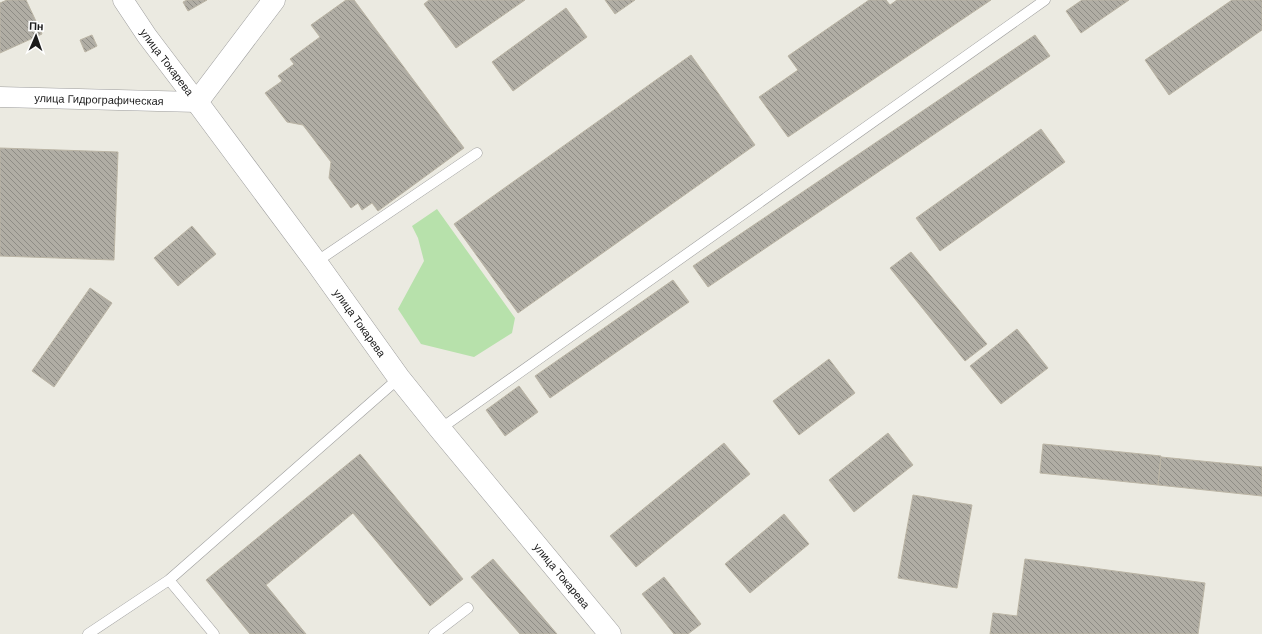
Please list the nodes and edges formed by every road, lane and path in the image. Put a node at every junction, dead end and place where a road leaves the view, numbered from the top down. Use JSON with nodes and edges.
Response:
{"nodes":[{"id":1,"x":123,"y":0,"type":"edge"},
{"id":2,"x":274,"y":0,"type":"edge"},
{"id":3,"x":1045,"y":0,"type":"edge"},
{"id":4,"x":0,"y":97,"type":"edge"},
{"id":5,"x":197,"y":102,"type":"junction"},
{"id":6,"x":477,"y":153,"type":"dead end"},
{"id":7,"x":316,"y":262,"type":"junction"},
{"id":8,"x":400,"y":378,"type":"junction"},
{"id":9,"x":440,"y":429,"type":"junction"},
{"id":10,"x":169,"y":580,"type":"junction"},
{"id":11,"x":468,"y":608,"type":"dead end"},
{"id":12,"x":88,"y":634,"type":"edge"},
{"id":13,"x":214,"y":634,"type":"edge"},
{"id":14,"x":434,"y":634,"type":"edge"},
{"id":15,"x":610,"y":634,"type":"edge"}],
"edges":[{"from":1,"to":5,"type":"street","name":"улица Токарева"},
{"from":2,"to":5,"type":"street"},
{"from":3,"to":9,"type":"lane"},
{"from":4,"to":5,"type":"street","name":"улица Гидрографическая"},
{"from":5,"to":7,"type":"street","name":"улица Токарева"},
{"from":6,"to":7,"type":"lane"},
{"from":7,"to":8,"type":"street","name":"улица Токарева"},
{"from":8,"to":9,"type":"street","name":"улица Токарева"},
{"from":8,"to":10,"type":"lane"},
{"from":9,"to":15,"type":"street","name":"улица Токарева"},
{"from":10,"to":12,"type":"lane"},
{"from":10,"to":13,"type":"lane"},
{"from":11,"to":14,"type":"lane"}]}
